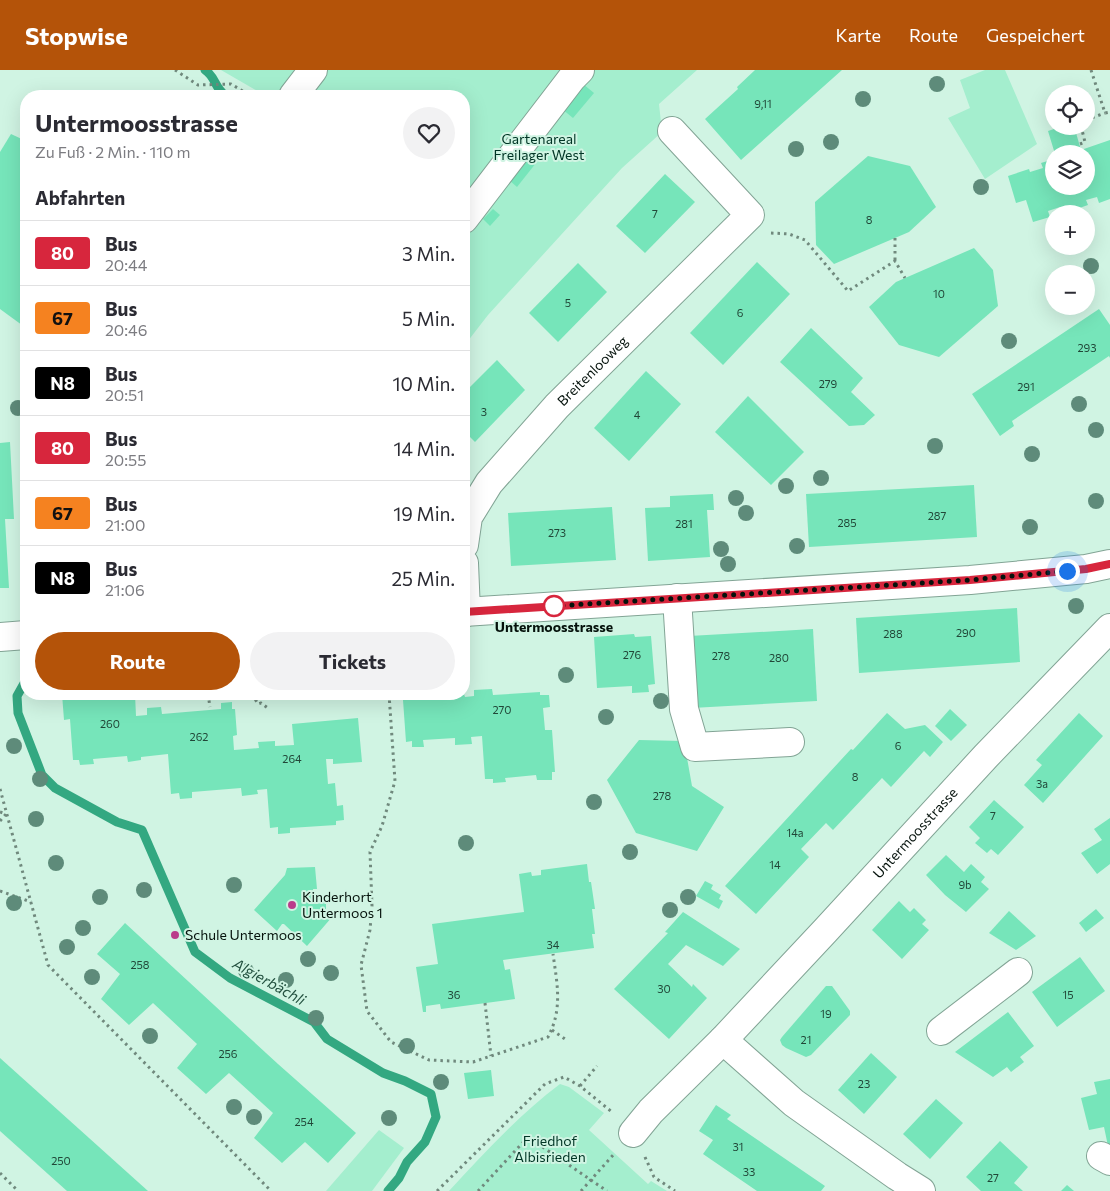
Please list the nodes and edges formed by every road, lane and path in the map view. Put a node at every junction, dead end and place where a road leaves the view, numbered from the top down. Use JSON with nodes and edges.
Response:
{"nodes":[{"id":1,"x":175,"y":70,"type":"edge"},
{"id":2,"x":313,"y":70,"type":"edge"},
{"id":3,"x":1091,"y":70,"type":"edge"},
{"id":4,"x":576,"y":73,"type":"edge"},
{"id":5,"x":241,"y":90,"type":"edge"},
{"id":6,"x":298,"y":90,"type":"edge"},
{"id":7,"x":1110,"y":112,"type":"edge"},
{"id":8,"x":1105,"y":113,"type":"junction"},
{"id":9,"x":1095,"y":117,"type":"edge"},
{"id":10,"x":672,"y":131,"type":"dead end"},
{"id":11,"x":1083,"y":135,"type":"edge"},
{"id":12,"x":1080,"y":144,"type":"dead end"},
{"id":13,"x":470,"y":211,"type":"edge"},
{"id":14,"x":758,"y":224,"type":"junction"},
{"id":15,"x":895,"y":238,"type":"dead end"},
{"id":16,"x":896,"y":261,"type":"junction"},
{"id":17,"x":905,"y":278,"type":"dead end"},
{"id":18,"x":470,"y":514,"type":"edge"},
{"id":19,"x":1110,"y":564,"type":"edge"},
{"id":20,"x":677,"y":598,"type":"junction"},
{"id":21,"x":470,"y":612,"type":"edge"},
{"id":22,"x":1110,"y":628,"type":"edge"},
{"id":23,"x":20,"y":635,"type":"edge"},
{"id":24,"x":0,"y":637,"type":"edge"},
{"id":25,"x":209,"y":700,"type":"edge"},
{"id":26,"x":256,"y":700,"type":"edge"},
{"id":27,"x":389,"y":700,"type":"edge"},
{"id":28,"x":210,"y":707,"type":"dead end"},
{"id":29,"x":269,"y":709,"type":"dead end"},
{"id":30,"x":790,"y":742,"type":"dead end"},
{"id":31,"x":0,"y":789,"type":"edge"},
{"id":32,"x":0,"y":812,"type":"edge"},
{"id":33,"x":6,"y":814,"type":"junction"},
{"id":34,"x":0,"y":821,"type":"edge"},
{"id":35,"x":0,"y":892,"type":"edge"},
{"id":36,"x":31,"y":902,"type":"junction"},
{"id":37,"x":553,"y":954,"type":"dead end"},
{"id":38,"x":1018,"y":972,"type":"dead end"},
{"id":39,"x":485,"y":1003,"type":"dead end"},
{"id":40,"x":552,"y":1030,"type":"junction"},
{"id":41,"x":940,"y":1031,"type":"dead end"},
{"id":42,"x":565,"y":1039,"type":"dead end"},
{"id":43,"x":723,"y":1040,"type":"junction"},
{"id":44,"x":491,"y":1056,"type":"junction"},
{"id":45,"x":597,"y":1066,"type":"dead end"},
{"id":46,"x":580,"y":1086,"type":"junction"},
{"id":47,"x":606,"y":1106,"type":"dead end"},
{"id":48,"x":633,"y":1133,"type":"dead end"},
{"id":49,"x":614,"y":1155,"type":"dead end"},
{"id":50,"x":0,"y":1173,"type":"edge"},
{"id":51,"x":654,"y":1177,"type":"dead end"},
{"id":52,"x":592,"y":1179,"type":"junction"},
{"id":53,"x":18,"y":1191,"type":"edge"},
{"id":54,"x":271,"y":1191,"type":"edge"},
{"id":55,"x":437,"y":1191,"type":"edge"},
{"id":56,"x":478,"y":1191,"type":"edge"},
{"id":57,"x":581,"y":1191,"type":"edge"},
{"id":58,"x":607,"y":1191,"type":"edge"},
{"id":59,"x":675,"y":1191,"type":"edge"},
{"id":60,"x":921,"y":1191,"type":"edge"}],
"edges":[{"from":1,"to":5,"type":"path"},
{"from":2,"to":6,"type":"street"},
{"from":3,"to":8,"type":"path"},
{"from":4,"to":13,"type":"street"},
{"from":7,"to":8,"type":"path"},
{"from":8,"to":9,"type":"path"},
{"from":10,"to":14,"type":"street"},
{"from":11,"to":12,"type":"path"},
{"from":14,"to":16,"type":"path"},
{"from":14,"to":18,"type":"street","name":"Breitenlooweg"},
{"from":15,"to":16,"type":"path"},
{"from":16,"to":17,"type":"path"},
{"from":19,"to":20,"type":"street"},
{"from":20,"to":21,"type":"street"},
{"from":20,"to":30,"type":"street"},
{"from":22,"to":43,"type":"street","name":"Untermoosstrasse"},
{"from":23,"to":24,"type":"street"},
{"from":25,"to":28,"type":"path"},
{"from":26,"to":29,"type":"path"},
{"from":27,"to":44,"type":"path"},
{"from":31,"to":33,"type":"path"},
{"from":32,"to":33,"type":"path"},
{"from":33,"to":34,"type":"path"},
{"from":33,"to":36,"type":"path"},
{"from":35,"to":36,"type":"path"},
{"from":36,"to":54,"type":"path"},
{"from":37,"to":40,"type":"path"},
{"from":38,"to":41,"type":"street"},
{"from":39,"to":44,"type":"path"},
{"from":40,"to":42,"type":"path"},
{"from":40,"to":44,"type":"path"},
{"from":43,"to":48,"type":"street","name":"Untermoosstrasse"},
{"from":43,"to":60,"type":"street"},
{"from":45,"to":46,"type":"path"},
{"from":46,"to":47,"type":"path"},
{"from":46,"to":55,"type":"path"},
{"from":49,"to":52,"type":"path"},
{"from":50,"to":53,"type":"path"},
{"from":51,"to":59,"type":"path"},
{"from":52,"to":56,"type":"path"},
{"from":52,"to":57,"type":"path"},
{"from":52,"to":58,"type":"path"}]}
